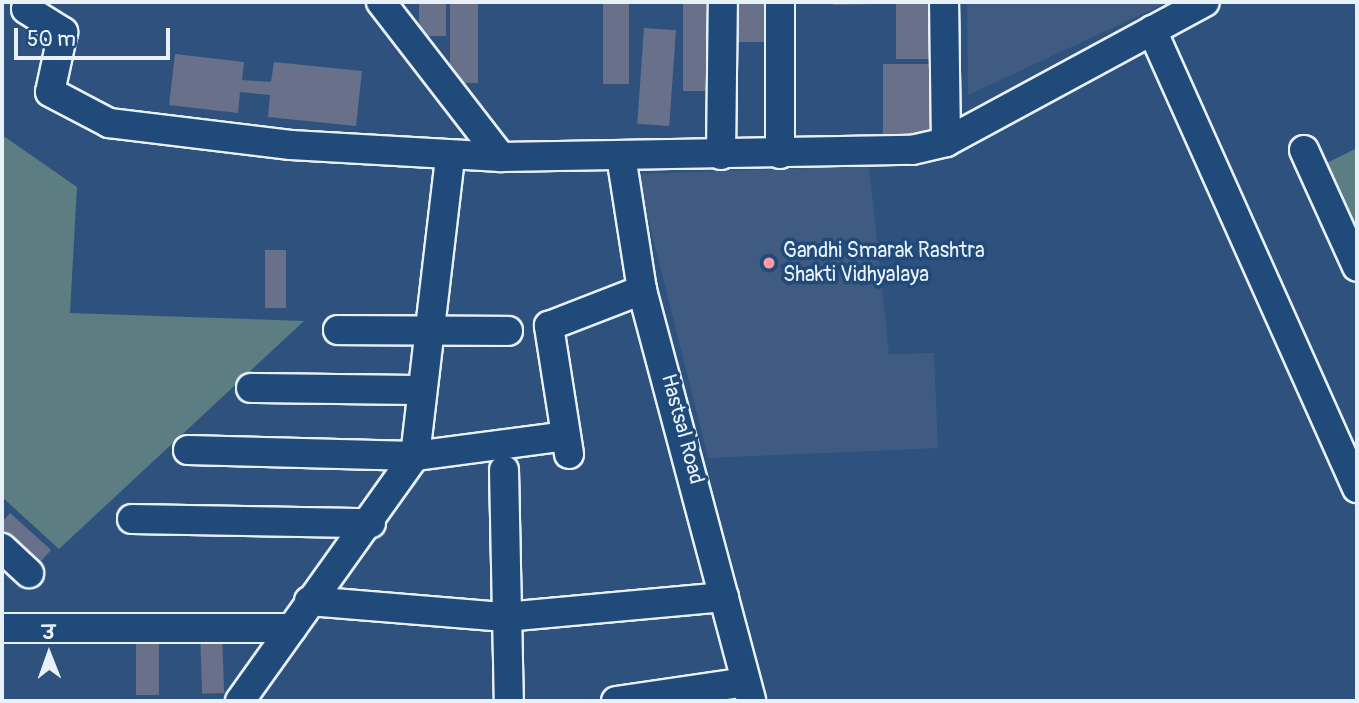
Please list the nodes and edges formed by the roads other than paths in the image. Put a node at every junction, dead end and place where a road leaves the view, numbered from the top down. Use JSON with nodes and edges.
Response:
{"nodes":[{"id":1,"x":381,"y":2,"type":"edge"},
{"id":2,"x":723,"y":2,"type":"edge"},
{"id":3,"x":780,"y":2,"type":"edge"},
{"id":4,"x":944,"y":2,"type":"edge"},
{"id":5,"x":1205,"y":2,"type":"edge"},
{"id":6,"x":26,"y":9,"type":"dead end"},
{"id":7,"x":1152,"y":30,"type":"junction"},
{"id":8,"x":946,"y":142,"type":"junction"},
{"id":9,"x":1304,"y":150,"type":"dead end"},
{"id":10,"x":780,"y":154,"type":"junction"},
{"id":11,"x":721,"y":155,"type":"junction"},
{"id":12,"x":621,"y":156,"type":"junction"},
{"id":13,"x":450,"y":157,"type":"junction"},
{"id":14,"x":501,"y":157,"type":"junction"},
{"id":15,"x":1357,"y":267,"type":"edge"},
{"id":16,"x":642,"y":290,"type":"junction"},
{"id":17,"x":338,"y":330,"type":"dead end"},
{"id":18,"x":431,"y":331,"type":"junction"},
{"id":19,"x":508,"y":331,"type":"dead end"},
{"id":20,"x":251,"y":388,"type":"dead end"},
{"id":21,"x":422,"y":390,"type":"junction"},
{"id":22,"x":188,"y":450,"type":"dead end"},
{"id":23,"x":415,"y":456,"type":"junction"},
{"id":24,"x":505,"y":470,"type":"dead end"},
{"id":25,"x":1357,"y":488,"type":"edge"},
{"id":26,"x":132,"y":519,"type":"dead end"},
{"id":27,"x":371,"y":523,"type":"junction"},
{"id":28,"x":2,"y":548,"type":"edge"},
{"id":29,"x":29,"y":573,"type":"dead end"},
{"id":30,"x":724,"y":597,"type":"junction"},
{"id":31,"x":309,"y":601,"type":"junction"},
{"id":32,"x":505,"y":617,"type":"junction"},
{"id":33,"x":2,"y":628,"type":"edge"},
{"id":34,"x":292,"y":628,"type":"junction"},
{"id":35,"x":749,"y":692,"type":"edge"},
{"id":36,"x":240,"y":701,"type":"edge"},
{"id":37,"x":509,"y":701,"type":"edge"},
{"id":38,"x":616,"y":701,"type":"edge"}],
"edges":[{"from":1,"to":14,"type":"street"},
{"from":2,"to":11,"type":"street"},
{"from":3,"to":10,"type":"street"},
{"from":4,"to":8,"type":"street"},
{"from":5,"to":7,"type":"street"},
{"from":6,"to":13,"type":"street"},
{"from":7,"to":8,"type":"street"},
{"from":7,"to":25,"type":"street"},
{"from":8,"to":10,"type":"street"},
{"from":9,"to":15,"type":"street"},
{"from":10,"to":11,"type":"street"},
{"from":11,"to":12,"type":"street"},
{"from":12,"to":14,"type":"street"},
{"from":12,"to":16,"type":"street","name":"Hastsal Road"},
{"from":13,"to":14,"type":"street"},
{"from":13,"to":18,"type":"street"},
{"from":16,"to":23,"type":"street"},
{"from":16,"to":30,"type":"street","name":"Hastsal Road"},
{"from":17,"to":18,"type":"street"},
{"from":18,"to":19,"type":"street"},
{"from":18,"to":21,"type":"street"},
{"from":20,"to":21,"type":"street"},
{"from":21,"to":23,"type":"street"},
{"from":22,"to":23,"type":"street"},
{"from":23,"to":27,"type":"street"},
{"from":24,"to":32,"type":"street"},
{"from":26,"to":27,"type":"street"},
{"from":27,"to":31,"type":"street"},
{"from":28,"to":29,"type":"street"},
{"from":30,"to":32,"type":"street"},
{"from":30,"to":35,"type":"street","name":"Hastsal Road"},
{"from":31,"to":32,"type":"street"},
{"from":31,"to":34,"type":"street"},
{"from":32,"to":37,"type":"street"},
{"from":33,"to":34,"type":"street"},
{"from":34,"to":36,"type":"street"},
{"from":35,"to":38,"type":"street"}]}
